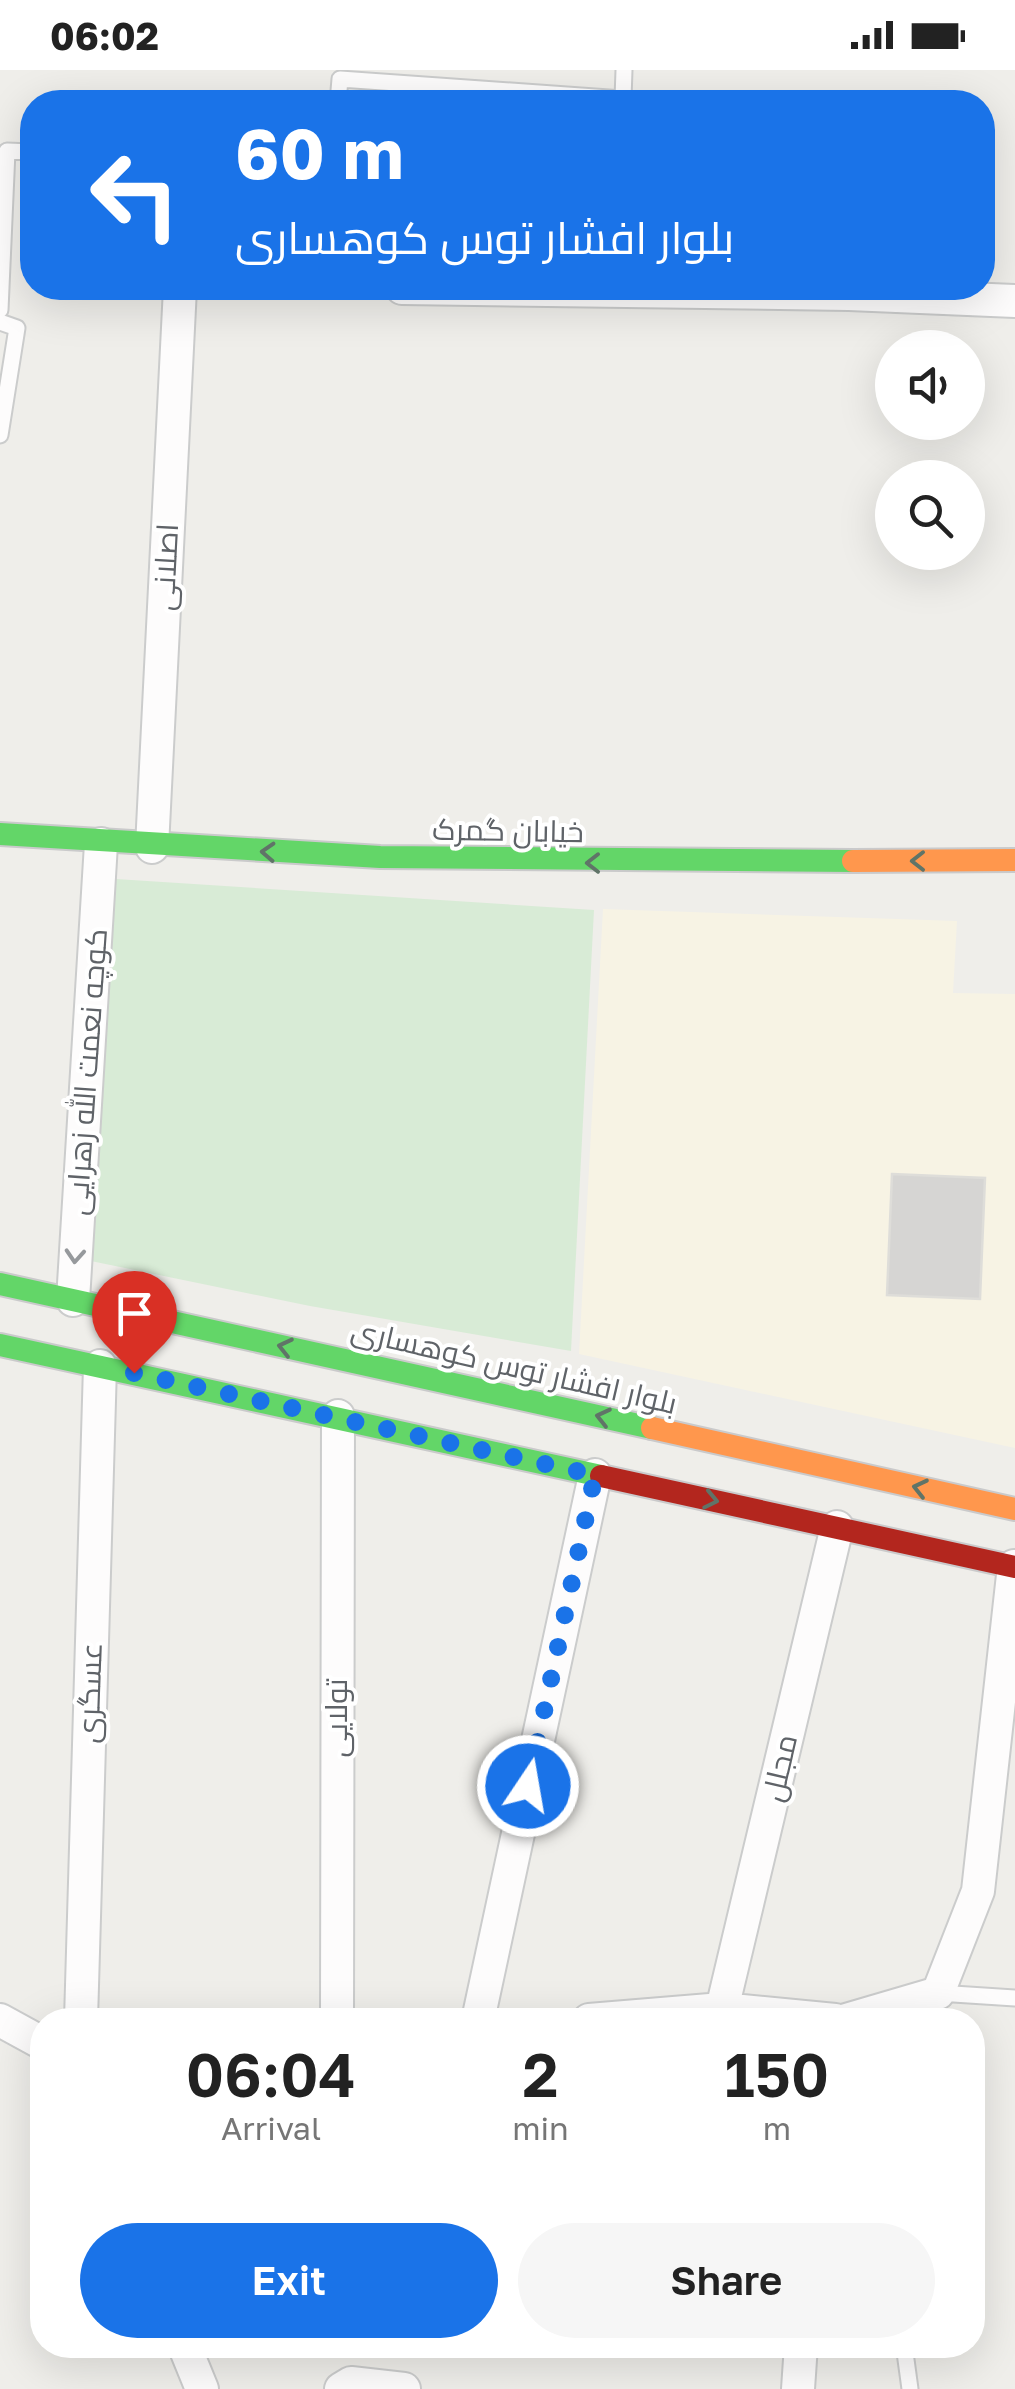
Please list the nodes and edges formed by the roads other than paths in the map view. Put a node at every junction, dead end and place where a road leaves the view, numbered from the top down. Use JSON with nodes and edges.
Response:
{"nodes":[{"id":1,"x":389,"y":76,"type":"edge"},
{"id":2,"x":339,"y":90,"type":"edge"},
{"id":3,"x":531,"y":90,"type":"edge"},
{"id":4,"x":20,"y":152,"type":"edge"},
{"id":5,"x":179,"y":300,"type":"edge"},
{"id":6,"x":0,"y":310,"type":"edge"},
{"id":7,"x":0,"y":322,"type":"edge"},
{"id":8,"x":0,"y":435,"type":"edge"},
{"id":9,"x":0,"y":834,"type":"edge"},
{"id":10,"x":100,"y":844,"type":"junction"},
{"id":11,"x":152,"y":846,"type":"junction"},
{"id":12,"x":1015,"y":860,"type":"edge"},
{"id":13,"x":0,"y":1284,"type":"edge"},
{"id":14,"x":72,"y":1300,"type":"junction"},
{"id":15,"x":0,"y":1345,"type":"edge"},
{"id":16,"x":100,"y":1366,"type":"junction"},
{"id":17,"x":338,"y":1416,"type":"junction"},
{"id":18,"x":595,"y":1475,"type":"junction"},
{"id":19,"x":1015,"y":1509,"type":"edge"},
{"id":20,"x":837,"y":1527,"type":"junction"},
{"id":21,"x":1014,"y":1566,"type":"edge"},
{"id":22,"x":1004,"y":1716,"type":"edge"},
{"id":23,"x":938,"y":1993,"type":"junction"},
{"id":24,"x":1015,"y":1998,"type":"edge"},
{"id":25,"x":81,"y":2008,"type":"edge"},
{"id":26,"x":337,"y":2008,"type":"edge"},
{"id":27,"x":481,"y":2008,"type":"edge"},
{"id":28,"x":722,"y":2008,"type":"edge"},
{"id":29,"x":887,"y":2008,"type":"edge"},
{"id":30,"x":0,"y":2020,"type":"edge"},
{"id":31,"x":30,"y":2037,"type":"edge"},
{"id":32,"x":189,"y":2358,"type":"edge"},
{"id":33,"x":800,"y":2358,"type":"edge"},
{"id":34,"x":906,"y":2358,"type":"edge"},
{"id":35,"x":202,"y":2389,"type":"edge"},
{"id":36,"x":341,"y":2389,"type":"edge"},
{"id":37,"x":404,"y":2389,"type":"edge"},
{"id":38,"x":798,"y":2389,"type":"edge"},
{"id":39,"x":910,"y":2389,"type":"edge"}],
"edges":[{"from":1,"to":2,"type":"lane"},
{"from":1,"to":3,"type":"lane"},
{"from":4,"to":6,"type":"lane"},
{"from":5,"to":11,"type":"street","name":"اصلانی"},
{"from":7,"to":8,"type":"lane"},
{"from":9,"to":10,"type":"main road","name":"خیابان گمرک"},
{"from":10,"to":11,"type":"main road","name":"خیابان گمرک"},
{"from":10,"to":14,"type":"street","name":"کوچه نعمت الله زهرایی","one_way":true},
{"from":12,"to":11,"type":"main road","name":"خیابان گمرک","one_way":true},
{"from":13,"to":14,"type":"main road","name":"بلوار افشار توس کوهساری"},
{"from":19,"to":14,"type":"main road","name":"بلوار افشار توس کوهساری","one_way":true},
{"from":15,"to":16,"type":"main road"},
{"from":16,"to":17,"type":"main road"},
{"from":16,"to":25,"type":"street","name":"عسگری"},
{"from":17,"to":18,"type":"main road"},
{"from":17,"to":26,"type":"street","name":"تولایی"},
{"from":18,"to":20,"type":"main road","one_way":true},
{"from":18,"to":27,"type":"street"},
{"from":20,"to":21,"type":"main road"},
{"from":20,"to":28,"type":"street","name":"مجلل"},
{"from":21,"to":22,"type":"street"},
{"from":22,"to":23,"type":"street"},
{"from":23,"to":24,"type":"lane"},
{"from":23,"to":29,"type":"street"},
{"from":30,"to":31,"type":"street"},
{"from":32,"to":35,"type":"street"},
{"from":33,"to":38,"type":"street"},
{"from":34,"to":39,"type":"lane"},
{"from":36,"to":37,"type":"street"}]}
